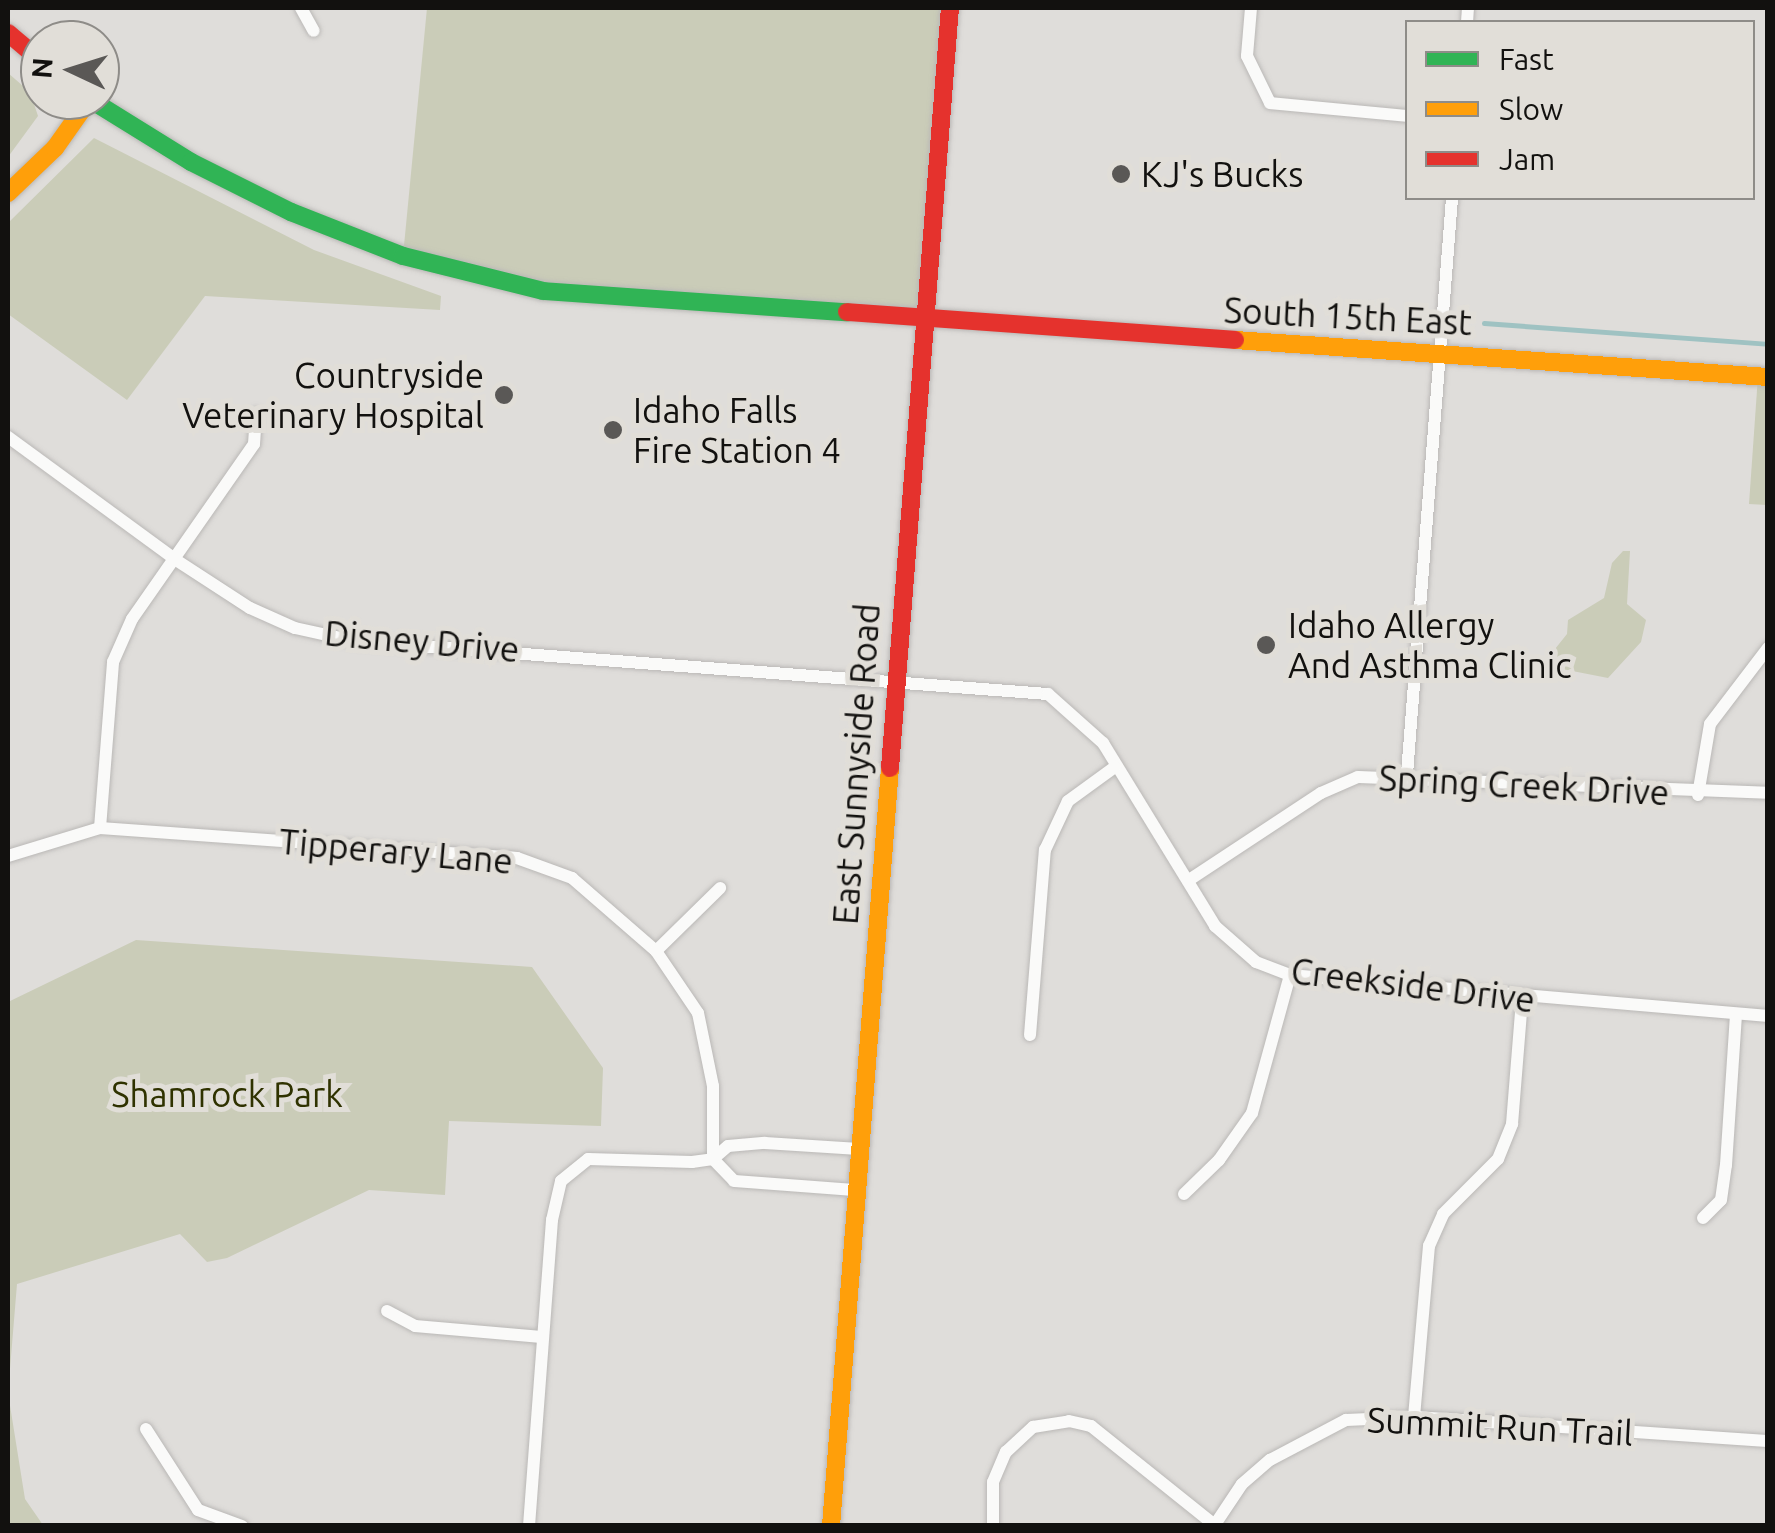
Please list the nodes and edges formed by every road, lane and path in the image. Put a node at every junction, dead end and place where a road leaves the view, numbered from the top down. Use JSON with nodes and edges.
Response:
{"nodes":[{"id":1,"x":301,"y":8,"type":"edge"},
{"id":2,"x":950,"y":8,"type":"edge"},
{"id":3,"x":1251,"y":8,"type":"edge"},
{"id":4,"x":314,"y":31,"type":"dead end"},
{"id":5,"x":1405,"y":116,"type":"edge"},
{"id":6,"x":120,"y":119,"type":"edge"},
{"id":7,"x":75,"y":120,"type":"edge"},
{"id":8,"x":8,"y":193,"type":"edge"},
{"id":9,"x":1452,"y":200,"type":"edge"},
{"id":10,"x":924,"y":321,"type":"junction"},
{"id":11,"x":1440,"y":353,"type":"junction"},
{"id":12,"x":1768,"y":377,"type":"edge"},
{"id":13,"x":256,"y":414,"type":"dead end"},
{"id":14,"x":9,"y":440,"type":"edge"},
{"id":15,"x":176,"y":560,"type":"junction"},
{"id":16,"x":1768,"y":648,"type":"edge"},
{"id":17,"x":895,"y":679,"type":"junction"},
{"id":18,"x":1115,"y":767,"type":"junction"},
{"id":19,"x":1406,"y":774,"type":"junction"},
{"id":20,"x":1768,"y":793,"type":"edge"},
{"id":21,"x":1698,"y":795,"type":"junction"},
{"id":22,"x":100,"y":828,"type":"junction"},
{"id":23,"x":8,"y":856,"type":"edge"},
{"id":24,"x":1189,"y":880,"type":"junction"},
{"id":25,"x":720,"y":888,"type":"dead end"},
{"id":26,"x":656,"y":951,"type":"junction"},
{"id":27,"x":1290,"y":975,"type":"junction"},
{"id":28,"x":1522,"y":1000,"type":"junction"},
{"id":29,"x":1736,"y":1016,"type":"junction"},
{"id":30,"x":1768,"y":1016,"type":"edge"},
{"id":31,"x":1030,"y":1035,"type":"dead end"},
{"id":32,"x":859,"y":1149,"type":"junction"},
{"id":33,"x":712,"y":1160,"type":"junction"},
{"id":34,"x":855,"y":1190,"type":"junction"},
{"id":35,"x":1184,"y":1194,"type":"dead end"},
{"id":36,"x":1704,"y":1218,"type":"dead end"},
{"id":37,"x":387,"y":1311,"type":"dead end"},
{"id":38,"x":542,"y":1337,"type":"junction"},
{"id":39,"x":1414,"y":1417,"type":"junction"},
{"id":40,"x":146,"y":1429,"type":"dead end"},
{"id":41,"x":1768,"y":1441,"type":"edge"},
{"id":42,"x":1215,"y":1525,"type":"edge"},
{"id":43,"x":242,"y":1526,"type":"edge"},
{"id":44,"x":529,"y":1526,"type":"edge"},
{"id":45,"x":831,"y":1526,"type":"edge"},
{"id":46,"x":992,"y":1526,"type":"edge"}],
"edges":[{"from":1,"to":4,"type":"street"},
{"from":2,"to":10,"type":"main road","name":"East Sunnyside Road"},
{"from":3,"to":5,"type":"street"},
{"from":6,"to":10,"type":"main road","name":"South 15th East"},
{"from":7,"to":8,"type":"main road"},
{"from":9,"to":11,"type":"street"},
{"from":10,"to":11,"type":"main road","name":"South 15th East"},
{"from":10,"to":17,"type":"main road","name":"East Sunnyside Road"},
{"from":11,"to":12,"type":"main road","name":"South 15th East"},
{"from":11,"to":19,"type":"street"},
{"from":13,"to":15,"type":"street"},
{"from":14,"to":15,"type":"street","name":"Disney Drive"},
{"from":15,"to":17,"type":"street","name":"Disney Drive"},
{"from":15,"to":22,"type":"street"},
{"from":16,"to":21,"type":"street"},
{"from":17,"to":18,"type":"street","name":"Creekside Drive"},
{"from":17,"to":32,"type":"main road","name":"East Sunnyside Road"},
{"from":18,"to":24,"type":"street","name":"Creekside Drive"},
{"from":18,"to":31,"type":"street"},
{"from":19,"to":21,"type":"street","name":"Spring Creek Drive"},
{"from":19,"to":24,"type":"street","name":"Spring Creek Drive"},
{"from":20,"to":21,"type":"street","name":"Spring Creek Drive"},
{"from":22,"to":23,"type":"street","name":"Tipperary Lane"},
{"from":22,"to":26,"type":"street","name":"Tipperary Lane"},
{"from":24,"to":27,"type":"street","name":"Creekside Drive"},
{"from":25,"to":26,"type":"street"},
{"from":26,"to":33,"type":"street","name":"Tipperary Lane"},
{"from":27,"to":28,"type":"street","name":"Creekside Drive"},
{"from":27,"to":35,"type":"street"},
{"from":28,"to":29,"type":"street","name":"Creekside Drive"},
{"from":28,"to":39,"type":"street"},
{"from":29,"to":30,"type":"street","name":"Creekside Drive"},
{"from":29,"to":36,"type":"street"},
{"from":32,"to":33,"type":"street"},
{"from":32,"to":34,"type":"main road","name":"East Sunnyside Road"},
{"from":33,"to":34,"type":"street"},
{"from":33,"to":38,"type":"street"},
{"from":34,"to":45,"type":"main road","name":"East Sunnyside Road"},
{"from":37,"to":38,"type":"street"},
{"from":38,"to":44,"type":"street"},
{"from":39,"to":41,"type":"street","name":"Summit Run Trail"},
{"from":39,"to":42,"type":"street","name":"Summit Run Trail"},
{"from":40,"to":43,"type":"street"},
{"from":42,"to":46,"type":"street"}]}
